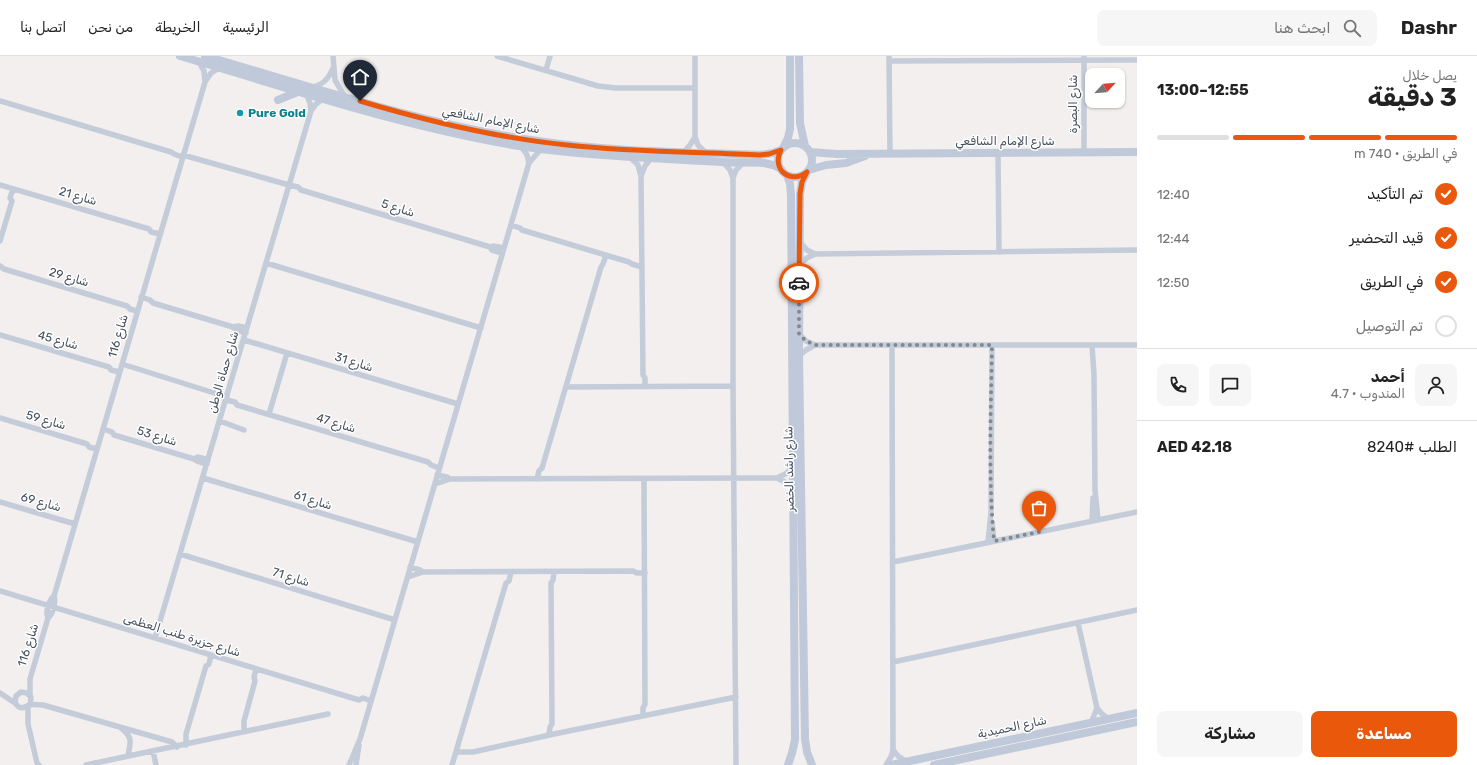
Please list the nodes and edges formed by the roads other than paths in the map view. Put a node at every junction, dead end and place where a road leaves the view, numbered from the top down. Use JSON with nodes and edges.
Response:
{"nodes":[{"id":1,"x":180,"y":56,"type":"edge"},
{"id":2,"x":333,"y":56,"type":"edge"},
{"id":3,"x":497,"y":56,"type":"edge"},
{"id":4,"x":550,"y":56,"type":"edge"},
{"id":5,"x":695,"y":56,"type":"edge"},
{"id":6,"x":790,"y":56,"type":"edge"},
{"id":7,"x":799,"y":56,"type":"edge"},
{"id":8,"x":982,"y":58,"type":"edge"},
{"id":9,"x":1084,"y":58,"type":"edge"},
{"id":10,"x":202,"y":59,"type":"edge"},
{"id":11,"x":889,"y":59,"type":"edge"},
{"id":12,"x":1137,"y":60,"type":"edge"},
{"id":13,"x":219,"y":68,"type":"junction"},
{"id":14,"x":333,"y":68,"type":"junction"},
{"id":15,"x":546,"y":70,"type":"junction"},
{"id":16,"x":204,"y":82,"type":"junction"},
{"id":17,"x":695,"y":88,"type":"junction"},
{"id":18,"x":306,"y":91,"type":"junction"},
{"id":19,"x":345,"y":97,"type":"junction"},
{"id":20,"x":324,"y":98,"type":"junction"},
{"id":21,"x":278,"y":100,"type":"dead end"},
{"id":22,"x":0,"y":101,"type":"edge"},
{"id":23,"x":311,"y":111,"type":"junction"},
{"id":24,"x":695,"y":137,"type":"junction"},
{"id":25,"x":521,"y":146,"type":"junction"},
{"id":26,"x":782,"y":148,"type":"junction"},
{"id":27,"x":541,"y":149,"type":"junction"},
{"id":28,"x":807,"y":149,"type":"junction"},
{"id":29,"x":684,"y":152,"type":"junction"},
{"id":30,"x":705,"y":152,"type":"junction"},
{"id":31,"x":1084,"y":152,"type":"junction"},
{"id":32,"x":1137,"y":152,"type":"edge"},
{"id":33,"x":998,"y":153,"type":"junction"},
{"id":34,"x":873,"y":154,"type":"junction"},
{"id":35,"x":890,"y":154,"type":"junction"},
{"id":36,"x":183,"y":155,"type":"junction"},
{"id":37,"x":630,"y":157,"type":"junction"},
{"id":38,"x":651,"y":158,"type":"junction"},
{"id":39,"x":722,"y":162,"type":"junction"},
{"id":40,"x":529,"y":163,"type":"junction"},
{"id":41,"x":743,"y":163,"type":"junction"},
{"id":42,"x":808,"y":171,"type":"junction"},
{"id":43,"x":784,"y":172,"type":"junction"},
{"id":44,"x":641,"y":176,"type":"junction"},
{"id":45,"x":733,"y":178,"type":"junction"},
{"id":46,"x":0,"y":185,"type":"edge"},
{"id":47,"x":289,"y":186,"type":"junction"},
{"id":48,"x":15,"y":189,"type":"junction"},
{"id":49,"x":510,"y":227,"type":"junction"},
{"id":50,"x":160,"y":232,"type":"junction"},
{"id":51,"x":0,"y":240,"type":"edge"},
{"id":52,"x":800,"y":242,"type":"junction"},
{"id":53,"x":1137,"y":250,"type":"edge"},
{"id":54,"x":503,"y":251,"type":"junction"},
{"id":55,"x":998,"y":252,"type":"junction"},
{"id":56,"x":604,"y":254,"type":"junction"},
{"id":57,"x":815,"y":254,"type":"junction"},
{"id":58,"x":266,"y":263,"type":"junction"},
{"id":59,"x":642,"y":264,"type":"junction"},
{"id":60,"x":799,"y":264,"type":"junction"},
{"id":61,"x":1,"y":269,"type":"edge"},
{"id":62,"x":139,"y":304,"type":"junction"},
{"id":63,"x":480,"y":328,"type":"junction"},
{"id":64,"x":246,"y":330,"type":"junction"},
{"id":65,"x":799,"y":334,"type":"junction"},
{"id":66,"x":0,"y":335,"type":"edge"},
{"id":67,"x":244,"y":340,"type":"junction"},
{"id":68,"x":815,"y":345,"type":"junction"},
{"id":69,"x":892,"y":345,"type":"junction"},
{"id":70,"x":990,"y":345,"type":"junction"},
{"id":71,"x":1094,"y":345,"type":"junction"},
{"id":72,"x":1137,"y":345,"type":"edge"},
{"id":73,"x":287,"y":353,"type":"junction"},
{"id":74,"x":799,"y":356,"type":"junction"},
{"id":75,"x":121,"y":368,"type":"junction"},
{"id":76,"x":642,"y":386,"type":"junction"},
{"id":77,"x":733,"y":386,"type":"junction"},
{"id":78,"x":566,"y":388,"type":"junction"},
{"id":79,"x":226,"y":400,"type":"junction"},
{"id":80,"x":458,"y":404,"type":"junction"},
{"id":81,"x":269,"y":414,"type":"junction"},
{"id":82,"x":0,"y":418,"type":"edge"},
{"id":83,"x":220,"y":421,"type":"junction"},
{"id":84,"x":244,"y":430,"type":"dead end"},
{"id":85,"x":102,"y":431,"type":"junction"},
{"id":86,"x":98,"y":447,"type":"junction"},
{"id":87,"x":207,"y":462,"type":"junction"},
{"id":88,"x":440,"y":465,"type":"junction"},
{"id":89,"x":792,"y":467,"type":"junction"},
{"id":90,"x":437,"y":475,"type":"junction"},
{"id":91,"x":203,"y":478,"type":"junction"},
{"id":92,"x":777,"y":478,"type":"junction"},
{"id":93,"x":450,"y":479,"type":"junction"},
{"id":94,"x":539,"y":479,"type":"junction"},
{"id":95,"x":644,"y":479,"type":"junction"},
{"id":96,"x":734,"y":479,"type":"junction"},
{"id":97,"x":435,"y":484,"type":"junction"},
{"id":98,"x":792,"y":488,"type":"junction"},
{"id":99,"x":0,"y":502,"type":"edge"},
{"id":100,"x":1137,"y":512,"type":"edge"},
{"id":101,"x":1095,"y":520,"type":"junction"},
{"id":102,"x":75,"y":524,"type":"junction"},
{"id":103,"x":418,"y":542,"type":"junction"},
{"id":104,"x":991,"y":542,"type":"junction"},
{"id":105,"x":180,"y":554,"type":"junction"},
{"id":106,"x":893,"y":562,"type":"junction"},
{"id":107,"x":410,"y":567,"type":"junction"},
{"id":108,"x":645,"y":571,"type":"junction"},
{"id":109,"x":423,"y":572,"type":"junction"},
{"id":110,"x":508,"y":572,"type":"junction"},
{"id":111,"x":552,"y":572,"type":"junction"},
{"id":112,"x":408,"y":577,"type":"junction"},
{"id":113,"x":0,"y":592,"type":"edge"},
{"id":114,"x":51,"y":607,"type":"junction"},
{"id":115,"x":1137,"y":610,"type":"edge"},
{"id":116,"x":395,"y":620,"type":"junction"},
{"id":117,"x":1078,"y":623,"type":"junction"},
{"id":118,"x":156,"y":638,"type":"junction"},
{"id":119,"x":209,"y":655,"type":"junction"},
{"id":120,"x":893,"y":662,"type":"junction"},
{"id":121,"x":259,"y":670,"type":"junction"},
{"id":122,"x":30,"y":679,"type":"junction"},
{"id":123,"x":20,"y":693,"type":"junction"},
{"id":124,"x":1,"y":694,"type":"edge"},
{"id":125,"x":30,"y":696,"type":"junction"},
{"id":126,"x":736,"y":698,"type":"junction"},
{"id":127,"x":15,"y":703,"type":"junction"},
{"id":128,"x":370,"y":704,"type":"junction"},
{"id":129,"x":43,"y":705,"type":"junction"},
{"id":130,"x":29,"y":706,"type":"junction"},
{"id":131,"x":20,"y":708,"type":"junction"},
{"id":132,"x":1097,"y":708,"type":"junction"},
{"id":133,"x":1137,"y":713,"type":"edge"},
{"id":134,"x":328,"y":714,"type":"dead end"},
{"id":135,"x":646,"y":716,"type":"junction"},
{"id":136,"x":1109,"y":719,"type":"junction"},
{"id":137,"x":1137,"y":722,"type":"edge"},
{"id":138,"x":1090,"y":723,"type":"junction"},
{"id":139,"x":28,"y":724,"type":"junction"},
{"id":140,"x":120,"y":727,"type":"junction"},
{"id":141,"x":244,"y":732,"type":"junction"},
{"id":142,"x":552,"y":735,"type":"junction"},
{"id":143,"x":360,"y":739,"type":"junction"},
{"id":144,"x":186,"y":745,"type":"junction"},
{"id":145,"x":177,"y":747,"type":"junction"},
{"id":146,"x":893,"y":750,"type":"junction"},
{"id":147,"x":153,"y":752,"type":"junction"},
{"id":148,"x":456,"y":752,"type":"junction"},
{"id":149,"x":128,"y":756,"type":"junction"},
{"id":150,"x":907,"y":762,"type":"junction"},
{"id":151,"x":37,"y":764,"type":"edge"},
{"id":152,"x":86,"y":765,"type":"edge"},
{"id":153,"x":156,"y":765,"type":"edge"},
{"id":154,"x":350,"y":765,"type":"edge"},
{"id":155,"x":356,"y":765,"type":"edge"},
{"id":156,"x":452,"y":765,"type":"edge"},
{"id":157,"x":736,"y":765,"type":"edge"},
{"id":158,"x":788,"y":765,"type":"edge"},
{"id":159,"x":812,"y":765,"type":"edge"},
{"id":160,"x":886,"y":765,"type":"edge"},
{"id":161,"x":891,"y":765,"type":"edge"},
{"id":162,"x":934,"y":765,"type":"edge"}],
"edges":[{"from":1,"to":10,"type":"street","name":"شارع الإمام الشافعي"},
{"from":2,"to":14,"type":"street"},
{"from":3,"to":15,"type":"street"},
{"from":4,"to":15,"type":"street"},
{"from":5,"to":17,"type":"street"},
{"from":6,"to":26,"type":"street"},
{"from":7,"to":28,"type":"street"},
{"from":8,"to":9,"type":"street"},
{"from":8,"to":11,"type":"street"},
{"from":9,"to":12,"type":"street"},
{"from":9,"to":31,"type":"street","name":"شارع البصرة"},
{"from":10,"to":13,"type":"street","name":"شارع الإمام الشافعي"},
{"from":10,"to":16,"type":"street","name":"شارع 116"},
{"from":10,"to":18,"type":"street","name":"شارع الإمام الشافعي"},
{"from":11,"to":35,"type":"street"},
{"from":13,"to":16,"type":"street"},
{"from":13,"to":18,"type":"street","name":"شارع الإمام الشافعي"},
{"from":14,"to":18,"type":"street"},
{"from":14,"to":19,"type":"street"},
{"from":15,"to":17,"type":"street"},
{"from":16,"to":36,"type":"street","name":"شارع 116"},
{"from":17,"to":24,"type":"street"},
{"from":18,"to":19,"type":"street","name":"شارع الإمام الشافعي"},
{"from":18,"to":20,"type":"street","name":"شارع الإمام الشافعي"},
{"from":18,"to":21,"type":"street"},
{"from":18,"to":23,"type":"street"},
{"from":19,"to":29,"type":"street","name":"شارع الإمام الشافعي"},
{"from":20,"to":23,"type":"street","name":"شارع حماة الوطن"},
{"from":20,"to":25,"type":"street","name":"شارع الإمام الشافعي"},
{"from":22,"to":36,"type":"street","name":"شارع 5"},
{"from":23,"to":47,"type":"street","name":"شارع حماة الوطن"},
{"from":24,"to":29,"type":"street"},
{"from":24,"to":30,"type":"street"},
{"from":25,"to":27,"type":"street","name":"شارع الإمام الشافعي"},
{"from":25,"to":40,"type":"street"},
{"from":26,"to":28,"type":"street"},
{"from":26,"to":30,"type":"street","name":"شارع الإمام الشافعي"},
{"from":26,"to":43,"type":"street"},
{"from":27,"to":37,"type":"street","name":"شارع الإمام الشافعي"},
{"from":27,"to":40,"type":"street"},
{"from":28,"to":34,"type":"street","name":"شارع الإمام الشافعي"},
{"from":28,"to":42,"type":"street"},
{"from":29,"to":30,"type":"street","name":"شارع الإمام الشافعي"},
{"from":31,"to":32,"type":"street","name":"شارع الإمام الشافعي"},
{"from":31,"to":33,"type":"street","name":"شارع الإمام الشافعي"},
{"from":33,"to":35,"type":"street","name":"شارع الإمام الشافعي"},
{"from":33,"to":55,"type":"street"},
{"from":34,"to":35,"type":"street","name":"شارع الإمام الشافعي"},
{"from":34,"to":42,"type":"street","name":"شارع الإمام الشافعي"},
{"from":36,"to":47,"type":"street","name":"شارع 5"},
{"from":36,"to":50,"type":"street","name":"شارع 116"},
{"from":37,"to":38,"type":"street","name":"شارع الإمام الشافعي"},
{"from":37,"to":44,"type":"street"},
{"from":38,"to":39,"type":"street","name":"شارع الإمام الشافعي"},
{"from":38,"to":44,"type":"street"},
{"from":39,"to":41,"type":"street","name":"شارع الإمام الشافعي"},
{"from":39,"to":45,"type":"street"},
{"from":40,"to":49,"type":"street"},
{"from":41,"to":43,"type":"street","name":"شارع الإمام الشافعي"},
{"from":41,"to":45,"type":"street"},
{"from":42,"to":43,"type":"street"},
{"from":42,"to":52,"type":"street","name":"شارع راشد الخضر"},
{"from":43,"to":89,"type":"street","name":"شارع راشد الخضر"},
{"from":44,"to":59,"type":"street"},
{"from":45,"to":77,"type":"street"},
{"from":46,"to":48,"type":"street","name":"شارع 21"},
{"from":47,"to":54,"type":"street","name":"شارع 5"},
{"from":47,"to":58,"type":"street","name":"شارع حماة الوطن"},
{"from":48,"to":50,"type":"street","name":"شارع 21"},
{"from":48,"to":51,"type":"street"},
{"from":49,"to":54,"type":"street"},
{"from":49,"to":56,"type":"street"},
{"from":50,"to":62,"type":"street","name":"شارع 116"},
{"from":52,"to":57,"type":"street"},
{"from":52,"to":60,"type":"street","name":"شارع راشد الخضر"},
{"from":53,"to":55,"type":"street"},
{"from":54,"to":63,"type":"street"},
{"from":55,"to":57,"type":"street"},
{"from":56,"to":59,"type":"street"},
{"from":56,"to":78,"type":"street"},
{"from":57,"to":60,"type":"street"},
{"from":58,"to":63,"type":"street"},
{"from":58,"to":64,"type":"street","name":"شارع حماة الوطن"},
{"from":59,"to":76,"type":"street"},
{"from":60,"to":65,"type":"street","name":"شارع راشد الخضر"},
{"from":61,"to":62,"type":"street","name":"شارع 29"},
{"from":62,"to":64,"type":"street"},
{"from":62,"to":75,"type":"street","name":"شارع 116"},
{"from":63,"to":80,"type":"street"},
{"from":64,"to":67,"type":"street","name":"شارع حماة الوطن"},
{"from":65,"to":68,"type":"street"},
{"from":65,"to":74,"type":"street","name":"شارع راشد الخضر"},
{"from":66,"to":75,"type":"street","name":"شارع 45"},
{"from":67,"to":73,"type":"street","name":"شارع 31"},
{"from":67,"to":79,"type":"street","name":"شارع حماة الوطن"},
{"from":68,"to":69,"type":"street"},
{"from":68,"to":74,"type":"street"},
{"from":69,"to":70,"type":"street"},
{"from":69,"to":106,"type":"street"},
{"from":70,"to":71,"type":"street"},
{"from":70,"to":104,"type":"street"},
{"from":71,"to":72,"type":"street"},
{"from":71,"to":101,"type":"street"},
{"from":73,"to":80,"type":"street","name":"شارع 31"},
{"from":73,"to":81,"type":"street"},
{"from":74,"to":159,"type":"street","name":"شارع راشد الخضر"},
{"from":75,"to":79,"type":"street","name":"شارع 45"},
{"from":75,"to":85,"type":"street","name":"شارع 116"},
{"from":76,"to":77,"type":"street"},
{"from":76,"to":78,"type":"street"},
{"from":77,"to":96,"type":"street"},
{"from":78,"to":94,"type":"street"},
{"from":79,"to":81,"type":"street","name":"شارع 47"},
{"from":79,"to":83,"type":"street","name":"شارع حماة الوطن"},
{"from":80,"to":88,"type":"street"},
{"from":81,"to":88,"type":"street","name":"شارع 47"},
{"from":82,"to":86,"type":"street","name":"شارع 59"},
{"from":83,"to":84,"type":"street"},
{"from":83,"to":87,"type":"street","name":"شارع حماة الوطن"},
{"from":85,"to":86,"type":"street","name":"شارع 116"},
{"from":85,"to":87,"type":"street","name":"شارع 53"},
{"from":86,"to":102,"type":"street","name":"شارع 116"},
{"from":87,"to":91,"type":"street","name":"شارع حماة الوطن"},
{"from":88,"to":90,"type":"street"},
{"from":89,"to":92,"type":"street"},
{"from":89,"to":98,"type":"street","name":"شارع راشد الخضر"},
{"from":90,"to":93,"type":"street"},
{"from":90,"to":97,"type":"street"},
{"from":91,"to":103,"type":"street","name":"شارع 61"},
{"from":91,"to":105,"type":"street","name":"شارع حماة الوطن"},
{"from":92,"to":96,"type":"street"},
{"from":92,"to":98,"type":"street"},
{"from":93,"to":94,"type":"street"},
{"from":93,"to":97,"type":"street"},
{"from":94,"to":95,"type":"street"},
{"from":95,"to":96,"type":"street"},
{"from":95,"to":108,"type":"street"},
{"from":96,"to":126,"type":"street"},
{"from":97,"to":103,"type":"street"},
{"from":98,"to":158,"type":"street","name":"شارع راشد الخضر"},
{"from":99,"to":102,"type":"street","name":"شارع 69"},
{"from":100,"to":101,"type":"street"},
{"from":101,"to":104,"type":"street"},
{"from":102,"to":114,"type":"street","name":"شارع 116"},
{"from":103,"to":107,"type":"street"},
{"from":104,"to":106,"type":"street"},
{"from":105,"to":116,"type":"street","name":"شارع 71"},
{"from":105,"to":118,"type":"street","name":"شارع حماة الوطن"},
{"from":106,"to":120,"type":"street"},
{"from":107,"to":109,"type":"street"},
{"from":107,"to":112,"type":"street"},
{"from":108,"to":111,"type":"street"},
{"from":108,"to":135,"type":"street"},
{"from":109,"to":110,"type":"street"},
{"from":109,"to":112,"type":"street"},
{"from":110,"to":111,"type":"street"},
{"from":110,"to":148,"type":"street"},
{"from":111,"to":142,"type":"street"},
{"from":112,"to":116,"type":"street"},
{"from":113,"to":114,"type":"street","name":"شارع جزيرة طنب العظمى"},
{"from":114,"to":118,"type":"street","name":"شارع جزيرة طنب العظمى"},
{"from":114,"to":122,"type":"street","name":"شارع 116"},
{"from":115,"to":117,"type":"street"},
{"from":116,"to":128,"type":"street"},
{"from":117,"to":120,"type":"street"},
{"from":117,"to":132,"type":"street"},
{"from":118,"to":119,"type":"street","name":"شارع جزيرة طنب العظمى"},
{"from":119,"to":121,"type":"street","name":"شارع جزيرة طنب العظمى"},
{"from":119,"to":144,"type":"street"},
{"from":120,"to":146,"type":"street"},
{"from":121,"to":128,"type":"street","name":"شارع جزيرة طنب العظمى"},
{"from":121,"to":141,"type":"street"},
{"from":122,"to":123,"type":"street","name":"شارع 116"},
{"from":122,"to":125,"type":"street","name":"شارع 116"},
{"from":123,"to":124,"type":"street"},
{"from":123,"to":125,"type":"street"},
{"from":123,"to":127,"type":"street"},
{"from":124,"to":127,"type":"street"},
{"from":125,"to":129,"type":"street"},
{"from":125,"to":130,"type":"street"},
{"from":126,"to":135,"type":"street"},
{"from":126,"to":157,"type":"street"},
{"from":127,"to":131,"type":"street"},
{"from":128,"to":143,"type":"street"},
{"from":129,"to":130,"type":"street"},
{"from":129,"to":140,"type":"street"},
{"from":130,"to":131,"type":"street"},
{"from":130,"to":139,"type":"street"},
{"from":131,"to":139,"type":"street"},
{"from":132,"to":136,"type":"street"},
{"from":132,"to":138,"type":"street"},
{"from":133,"to":136,"type":"street","name":"شارع الحميدية"},
{"from":134,"to":141,"type":"street"},
{"from":135,"to":142,"type":"street"},
{"from":136,"to":138,"type":"street","name":"شارع الحميدية"},
{"from":137,"to":162,"type":"street","name":"شارع الحميدية"},
{"from":138,"to":150,"type":"street","name":"شارع الحميدية"},
{"from":139,"to":151,"type":"street"},
{"from":140,"to":145,"type":"street"},
{"from":140,"to":149,"type":"street"},
{"from":141,"to":144,"type":"street"},
{"from":142,"to":148,"type":"street"},
{"from":143,"to":154,"type":"street"},
{"from":143,"to":155,"type":"street"},
{"from":144,"to":145,"type":"street"},
{"from":145,"to":147,"type":"street"},
{"from":146,"to":150,"type":"street"},
{"from":146,"to":160,"type":"street"},
{"from":147,"to":149,"type":"street"},
{"from":147,"to":153,"type":"street"},
{"from":148,"to":156,"type":"street"},
{"from":149,"to":152,"type":"street"},
{"from":150,"to":161,"type":"street","name":"شارع الحميدية"}]}
